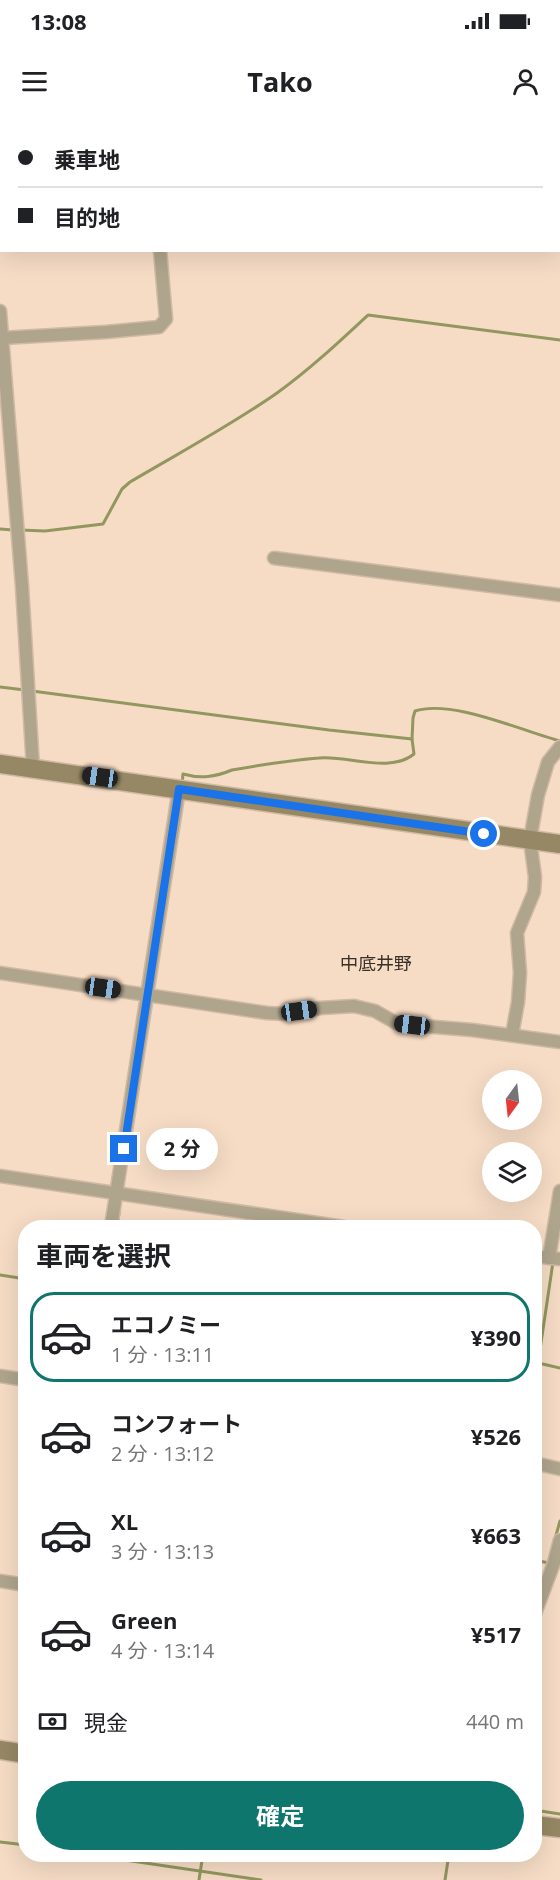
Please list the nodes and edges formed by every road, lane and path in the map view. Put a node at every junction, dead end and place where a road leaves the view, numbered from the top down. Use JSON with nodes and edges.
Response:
{"nodes":[{"id":1,"x":160,"y":252,"type":"edge"},
{"id":2,"x":0,"y":311,"type":"edge"},
{"id":3,"x":2,"y":338,"type":"junction"},
{"id":4,"x":274,"y":558,"type":"dead end"},
{"id":5,"x":560,"y":595,"type":"edge"},
{"id":6,"x":560,"y":747,"type":"edge"},
{"id":7,"x":0,"y":764,"type":"edge"},
{"id":8,"x":33,"y":768,"type":"junction"},
{"id":9,"x":179,"y":789,"type":"junction"},
{"id":10,"x":530,"y":840,"type":"junction"},
{"id":11,"x":560,"y":844,"type":"edge"},
{"id":12,"x":0,"y":974,"type":"edge"},
{"id":13,"x":148,"y":994,"type":"junction"},
{"id":14,"x":512,"y":1035,"type":"junction"},
{"id":15,"x":560,"y":1042,"type":"edge"},
{"id":16,"x":0,"y":1176,"type":"edge"},
{"id":17,"x":560,"y":1191,"type":"edge"},
{"id":18,"x":117,"y":1193,"type":"junction"},
{"id":19,"x":112,"y":1220,"type":"edge"},
{"id":20,"x":297,"y":1220,"type":"edge"},
{"id":21,"x":554,"y":1259,"type":"edge"},
{"id":22,"x":0,"y":1376,"type":"edge"},
{"id":23,"x":18,"y":1379,"type":"edge"},
{"id":24,"x":542,"y":1465,"type":"edge"},
{"id":25,"x":560,"y":1469,"type":"edge"},
{"id":26,"x":560,"y":1540,"type":"edge"},
{"id":27,"x":0,"y":1581,"type":"edge"},
{"id":28,"x":18,"y":1584,"type":"edge"},
{"id":29,"x":542,"y":1595,"type":"edge"},
{"id":30,"x":0,"y":1750,"type":"edge"},
{"id":31,"x":18,"y":1753,"type":"edge"},
{"id":32,"x":542,"y":1826,"type":"edge"},
{"id":33,"x":560,"y":1828,"type":"edge"}],
"edges":[{"from":1,"to":3,"type":"street"},
{"from":2,"to":3,"type":"street"},
{"from":3,"to":8,"type":"street"},
{"from":4,"to":5,"type":"street"},
{"from":6,"to":10,"type":"street"},
{"from":7,"to":8,"type":"street"},
{"from":8,"to":9,"type":"street"},
{"from":9,"to":10,"type":"street"},
{"from":9,"to":13,"type":"street"},
{"from":10,"to":11,"type":"street"},
{"from":10,"to":14,"type":"street"},
{"from":12,"to":13,"type":"street"},
{"from":13,"to":14,"type":"street"},
{"from":13,"to":18,"type":"street"},
{"from":14,"to":15,"type":"street"},
{"from":16,"to":18,"type":"street"},
{"from":17,"to":21,"type":"street"},
{"from":18,"to":19,"type":"street"},
{"from":18,"to":20,"type":"street"},
{"from":22,"to":23,"type":"street"},
{"from":24,"to":25,"type":"street"},
{"from":26,"to":29,"type":"street"},
{"from":27,"to":28,"type":"street"},
{"from":30,"to":31,"type":"street"},
{"from":32,"to":33,"type":"street"}]}
